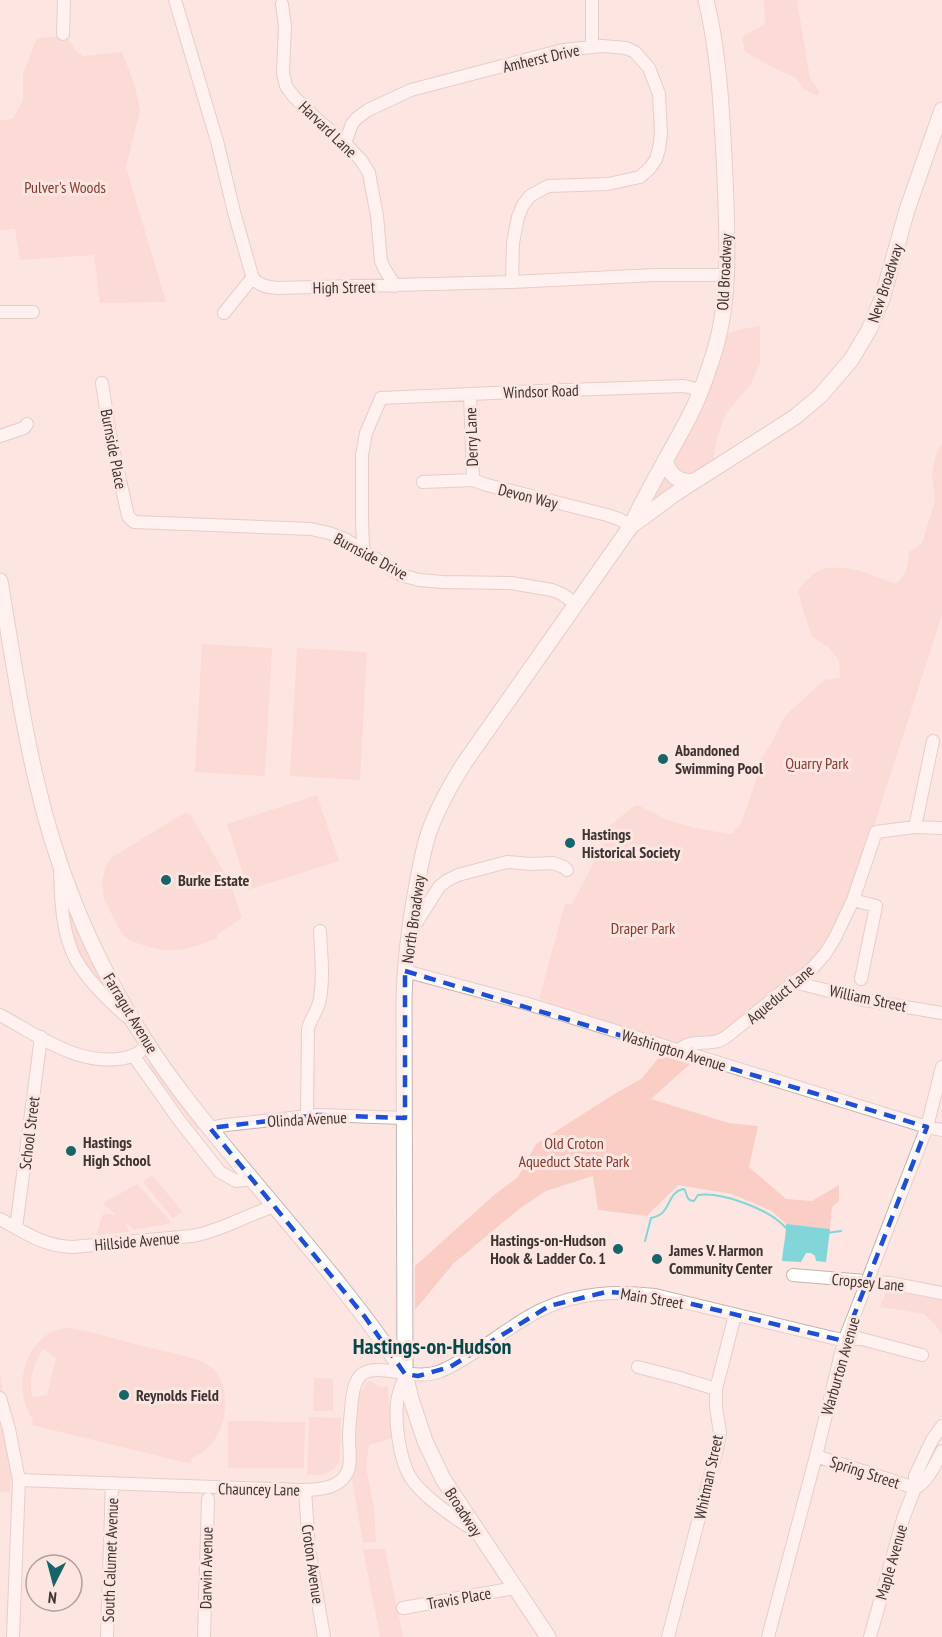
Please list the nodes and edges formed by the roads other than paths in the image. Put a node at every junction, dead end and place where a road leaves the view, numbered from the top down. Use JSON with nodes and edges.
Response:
{"nodes":[{"id":1,"x":64,"y":0,"type":"edge"},
{"id":2,"x":175,"y":0,"type":"edge"},
{"id":3,"x":592,"y":0,"type":"edge"},
{"id":4,"x":706,"y":0,"type":"edge"},
{"id":5,"x":282,"y":4,"type":"dead end"},
{"id":6,"x":63,"y":34,"type":"dead end"},
{"id":7,"x":592,"y":47,"type":"junction"},
{"id":8,"x":942,"y":110,"type":"edge"},
{"id":9,"x":345,"y":143,"type":"junction"},
{"id":10,"x":726,"y":275,"type":"junction"},
{"id":11,"x":253,"y":277,"type":"junction"},
{"id":12,"x":512,"y":282,"type":"junction"},
{"id":13,"x":394,"y":286,"type":"junction"},
{"id":14,"x":0,"y":312,"type":"edge"},
{"id":15,"x":33,"y":312,"type":"dead end"},
{"id":16,"x":224,"y":313,"type":"dead end"},
{"id":17,"x":102,"y":383,"type":"dead end"},
{"id":18,"x":701,"y":390,"type":"junction"},
{"id":19,"x":470,"y":394,"type":"junction"},
{"id":20,"x":27,"y":424,"type":"dead end"},
{"id":21,"x":0,"y":436,"type":"edge"},
{"id":22,"x":665,"y":460,"type":"junction"},
{"id":23,"x":473,"y":480,"type":"junction"},
{"id":24,"x":693,"y":481,"type":"junction"},
{"id":25,"x":423,"y":482,"type":"dead end"},
{"id":26,"x":128,"y":516,"type":"joint"},
{"id":27,"x":631,"y":526,"type":"junction"},
{"id":28,"x":366,"y":552,"type":"junction"},
{"id":29,"x":0,"y":581,"type":"edge"},
{"id":30,"x":576,"y":604,"type":"junction"},
{"id":31,"x":933,"y":741,"type":"dead end"},
{"id":32,"x":915,"y":827,"type":"junction"},
{"id":33,"x":942,"y":828,"type":"edge"},
{"id":34,"x":60,"y":859,"type":"junction"},
{"id":35,"x":567,"y":870,"type":"dead end"},
{"id":36,"x":853,"y":900,"type":"junction"},
{"id":37,"x":320,"y":931,"type":"dead end"},
{"id":38,"x":409,"y":934,"type":"junction"},
{"id":39,"x":405,"y":970,"type":"junction"},
{"id":40,"x":861,"y":979,"type":"dead end"},
{"id":41,"x":794,"y":982,"type":"junction"},
{"id":42,"x":942,"y":1012,"type":"edge"},
{"id":43,"x":0,"y":1015,"type":"edge"},
{"id":44,"x":134,"y":1023,"type":"junction"},
{"id":45,"x":41,"y":1037,"type":"junction"},
{"id":46,"x":148,"y":1045,"type":"junction"},
{"id":47,"x":679,"y":1051,"type":"junction"},
{"id":48,"x":133,"y":1055,"type":"junction"},
{"id":49,"x":942,"y":1067,"type":"edge"},
{"id":50,"x":306,"y":1116,"type":"junction"},
{"id":51,"x":405,"y":1118,"type":"junction"},
{"id":52,"x":927,"y":1127,"type":"junction"},
{"id":53,"x":210,"y":1128,"type":"junction"},
{"id":54,"x":942,"y":1130,"type":"edge"},
{"id":55,"x":252,"y":1179,"type":"junction"},
{"id":56,"x":275,"y":1206,"type":"junction"},
{"id":57,"x":0,"y":1219,"type":"edge"},
{"id":58,"x":16,"y":1228,"type":"junction"},
{"id":59,"x":792,"y":1275,"type":"dead end"},
{"id":60,"x":942,"y":1293,"type":"edge"},
{"id":61,"x":735,"y":1315,"type":"junction"},
{"id":62,"x":844,"y":1341,"type":"junction"},
{"id":63,"x":922,"y":1355,"type":"dead end"},
{"id":64,"x":638,"y":1367,"type":"dead end"},
{"id":65,"x":405,"y":1374,"type":"junction"},
{"id":66,"x":716,"y":1389,"type":"junction"},
{"id":67,"x":0,"y":1398,"type":"edge"},
{"id":68,"x":942,"y":1426,"type":"edge"},
{"id":69,"x":942,"y":1451,"type":"edge"},
{"id":70,"x":816,"y":1456,"type":"junction"},
{"id":71,"x":19,"y":1480,"type":"junction"},
{"id":72,"x":112,"y":1483,"type":"junction"},
{"id":73,"x":915,"y":1488,"type":"junction"},
{"id":74,"x":305,"y":1490,"type":"junction"},
{"id":75,"x":208,"y":1499,"type":"dead end"},
{"id":76,"x":476,"y":1531,"type":"junction"},
{"id":77,"x":515,"y":1588,"type":"junction"},
{"id":78,"x":403,"y":1608,"type":"dead end"},
{"id":79,"x":13,"y":1637,"type":"edge"},
{"id":80,"x":107,"y":1637,"type":"edge"},
{"id":81,"x":204,"y":1637,"type":"edge"},
{"id":82,"x":324,"y":1637,"type":"edge"},
{"id":83,"x":548,"y":1637,"type":"edge"},
{"id":84,"x":668,"y":1637,"type":"edge"},
{"id":85,"x":768,"y":1637,"type":"edge"},
{"id":86,"x":870,"y":1637,"type":"edge"}],
"edges":[{"from":1,"to":6,"type":"street"},
{"from":2,"to":11,"type":"street"},
{"from":3,"to":7,"type":"street"},
{"from":4,"to":10,"type":"main road","name":"Old Broadway"},
{"from":5,"to":9,"type":"street","name":"Harvard Lane"},
{"from":7,"to":9,"type":"street","name":"Amherst Drive"},
{"from":7,"to":12,"type":"street","name":"Amherst Drive"},
{"from":8,"to":24,"type":"main road","name":"New Broadway"},
{"from":9,"to":13,"type":"street","name":"Harvard Lane"},
{"from":10,"to":12,"type":"street","name":"High Street"},
{"from":10,"to":18,"type":"main road","name":"Old Broadway"},
{"from":11,"to":13,"type":"street","name":"High Street"},
{"from":11,"to":16,"type":"street"},
{"from":12,"to":13,"type":"street","name":"High Street"},
{"from":14,"to":15,"type":"street"},
{"from":17,"to":26,"type":"street","name":"Burnside Place"},
{"from":18,"to":19,"type":"street","name":"Windsor Road"},
{"from":18,"to":22,"type":"main road","name":"Old Broadway"},
{"from":19,"to":23,"type":"street","name":"Derry Lane"},
{"from":19,"to":28,"type":"street","name":"Windsor Road"},
{"from":20,"to":21,"type":"street"},
{"from":22,"to":24,"type":"main road"},
{"from":22,"to":27,"type":"main road","name":"Old Broadway"},
{"from":23,"to":25,"type":"street","name":"Devon Way"},
{"from":23,"to":27,"type":"street","name":"Devon Way"},
{"from":24,"to":27,"type":"main road","name":"New Broadway"},
{"from":26,"to":28,"type":"street","name":"Burnside Drive"},
{"from":27,"to":30,"type":"main road","name":"North Broadway"},
{"from":28,"to":30,"type":"street","name":"Burnside Drive"},
{"from":29,"to":34,"type":"main road","name":"Farragut Avenue"},
{"from":30,"to":38,"type":"main road","name":"North Broadway"},
{"from":31,"to":32,"type":"street"},
{"from":32,"to":33,"type":"street"},
{"from":32,"to":36,"type":"street","name":"Aqueduct Lane"},
{"from":34,"to":44,"type":"main road","name":"Farragut Avenue"},
{"from":34,"to":44,"type":"street"},
{"from":35,"to":38,"type":"street"},
{"from":36,"to":40,"type":"street"},
{"from":36,"to":41,"type":"street","name":"Aqueduct Lane"},
{"from":37,"to":50,"type":"street"},
{"from":38,"to":39,"type":"main road","name":"North Broadway"},
{"from":39,"to":47,"type":"street","name":"Washington Avenue"},
{"from":39,"to":51,"type":"main road","name":"North Broadway"},
{"from":41,"to":42,"type":"street","name":"William Street"},
{"from":41,"to":47,"type":"street","name":"Aqueduct Lane"},
{"from":43,"to":45,"type":"street"},
{"from":44,"to":46,"type":"main road","name":"Farragut Avenue"},
{"from":45,"to":48,"type":"street"},
{"from":45,"to":58,"type":"street","name":"School Street"},
{"from":46,"to":48,"type":"street"},
{"from":46,"to":53,"type":"main road","name":"Farragut Avenue"},
{"from":47,"to":52,"type":"street","name":"Washington Avenue"},
{"from":48,"to":55,"type":"street"},
{"from":49,"to":52,"type":"street","name":"Warburton Avenue"},
{"from":50,"to":51,"type":"street","name":"Olinda Avenue"},
{"from":50,"to":53,"type":"street","name":"Olinda Avenue"},
{"from":51,"to":65,"type":"main road","name":"North Broadway"},
{"from":52,"to":54,"type":"street","name":"Washington Avenue"},
{"from":52,"to":62,"type":"street","name":"Warburton Avenue","bridge":true},
{"from":53,"to":55,"type":"main road","name":"Farragut Avenue"},
{"from":55,"to":56,"type":"main road","name":"Farragut Avenue"},
{"from":56,"to":58,"type":"street","name":"Hillside Avenue"},
{"from":56,"to":65,"type":"main road","name":"Farragut Avenue"},
{"from":57,"to":58,"type":"street","name":"Hillside Avenue"},
{"from":59,"to":60,"type":"street","name":"Cropsey Lane"},
{"from":61,"to":62,"type":"street","name":"Main Street"},
{"from":61,"to":65,"type":"street","name":"Main Street"},
{"from":61,"to":66,"type":"street","name":"Whitman Street"},
{"from":62,"to":63,"type":"street","name":"Main Street"},
{"from":62,"to":70,"type":"street","name":"Warburton Avenue"},
{"from":64,"to":66,"type":"street"},
{"from":65,"to":74,"type":"street","name":"Chauncey Lane"},
{"from":65,"to":76,"type":"main road","name":"Broadway"},
{"from":65,"to":76,"type":"street"},
{"from":66,"to":84,"type":"street","name":"Whitman Street"},
{"from":67,"to":71,"type":"street"},
{"from":68,"to":73,"type":"street"},
{"from":69,"to":73,"type":"street"},
{"from":70,"to":73,"type":"street","name":"Spring Street"},
{"from":70,"to":85,"type":"street","name":"Warburton Avenue"},
{"from":71,"to":72,"type":"street","name":"Chauncey Lane"},
{"from":71,"to":79,"type":"street"},
{"from":72,"to":74,"type":"street","name":"Chauncey Lane"},
{"from":72,"to":80,"type":"street","name":"South Calumet Avenue"},
{"from":73,"to":86,"type":"street","name":"Maple Avenue"},
{"from":74,"to":82,"type":"street","name":"Croton Avenue"},
{"from":75,"to":81,"type":"street","name":"Darwin Avenue"},
{"from":76,"to":77,"type":"main road","name":"Broadway"},
{"from":77,"to":78,"type":"street","name":"Travis Place"},
{"from":77,"to":83,"type":"main road","name":"Broadway"}]}
